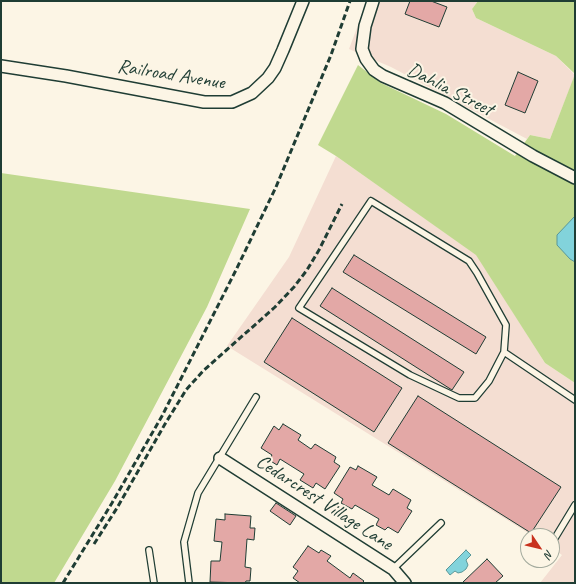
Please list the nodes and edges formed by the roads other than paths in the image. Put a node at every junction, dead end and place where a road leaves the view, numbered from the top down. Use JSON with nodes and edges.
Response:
{"nodes":[{"id":1,"x":303,"y":1,"type":"edge"},
{"id":2,"x":373,"y":1,"type":"edge"},
{"id":3,"x":1,"y":66,"type":"edge"},
{"id":4,"x":575,"y":178,"type":"edge"},
{"id":5,"x":504,"y":352,"type":"junction"},
{"id":6,"x":256,"y":397,"type":"dead end"},
{"id":7,"x":575,"y":400,"type":"edge"},
{"id":8,"x":220,"y":458,"type":"junction"},
{"id":9,"x":575,"y":505,"type":"edge"},
{"id":10,"x":441,"y":523,"type":"dead end"},
{"id":11,"x":560,"y":530,"type":"edge"},
{"id":12,"x":149,"y":550,"type":"dead end"},
{"id":13,"x":393,"y":569,"type":"junction"},
{"id":14,"x":154,"y":583,"type":"edge"},
{"id":15,"x":189,"y":583,"type":"edge"},
{"id":16,"x":405,"y":583,"type":"edge"}],
"edges":[{"from":1,"to":3,"type":"street","name":"Railroad Avenue"},
{"from":2,"to":4,"type":"street","name":"Dahlia Street"},
{"from":5,"to":5,"type":"lane"},
{"from":5,"to":7,"type":"lane"},
{"from":6,"to":8,"type":"lane"},
{"from":8,"to":13,"type":"street","name":"Cedarcrest Village Lane"},
{"from":8,"to":15,"type":"lane"},
{"from":9,"to":11,"type":"lane"},
{"from":10,"to":13,"type":"lane"},
{"from":12,"to":14,"type":"lane"},
{"from":13,"to":16,"type":"street","name":"Cedarcrest Village Lane"}]}
